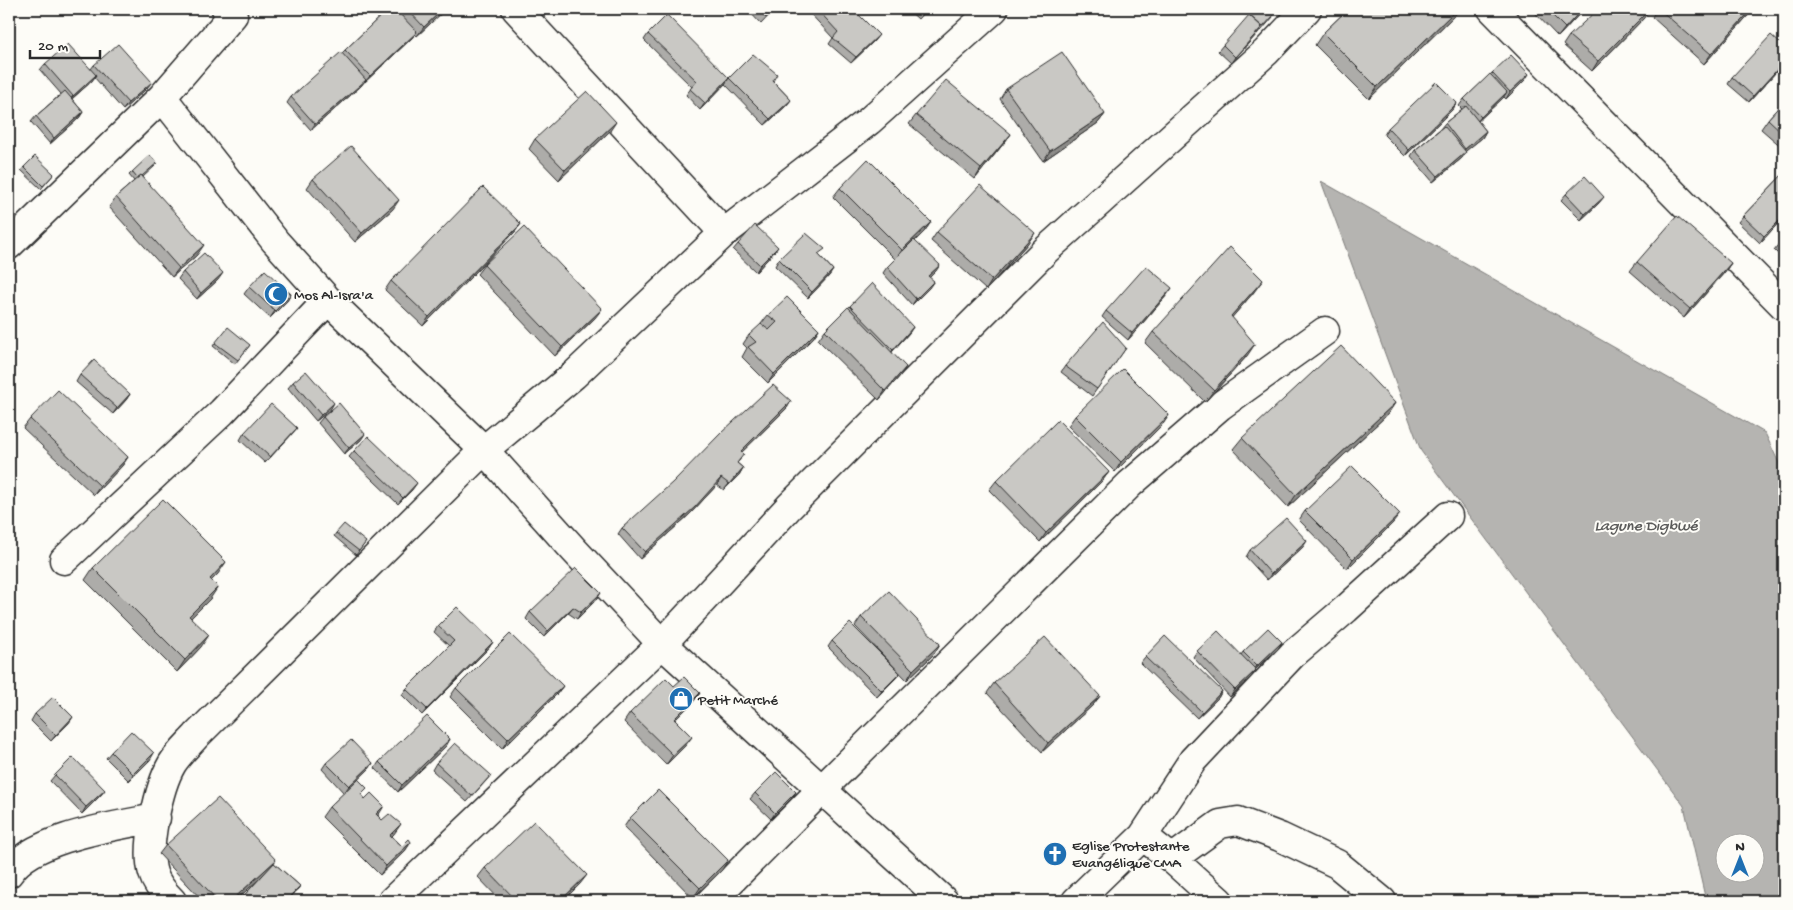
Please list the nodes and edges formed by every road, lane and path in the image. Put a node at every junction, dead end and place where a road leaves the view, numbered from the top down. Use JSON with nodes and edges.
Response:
{"nodes":[{"id":1,"x":516,"y":9,"type":"edge"},
{"id":2,"x":994,"y":9,"type":"edge"},
{"id":3,"x":1307,"y":9,"type":"edge"},
{"id":4,"x":1492,"y":9,"type":"edge"},
{"id":5,"x":233,"y":11,"type":"edge"},
{"id":6,"x":162,"y":97,"type":"junction"},
{"id":7,"x":724,"y":233,"type":"junction"},
{"id":8,"x":9,"y":246,"type":"edge"},
{"id":9,"x":328,"y":300,"type":"junction"},
{"id":10,"x":1784,"y":306,"type":"edge"},
{"id":11,"x":1325,"y":331,"type":"dead end"},
{"id":12,"x":484,"y":450,"type":"junction"},
{"id":13,"x":1448,"y":516,"type":"dead end"},
{"id":14,"x":64,"y":560,"type":"dead end"},
{"id":15,"x":662,"y":644,"type":"junction"},
{"id":16,"x":822,"y":789,"type":"junction"},
{"id":17,"x":156,"y":818,"type":"junction"},
{"id":18,"x":1144,"y":836,"type":"junction"},
{"id":19,"x":1172,"y":859,"type":"junction"},
{"id":20,"x":9,"y":872,"type":"edge"},
{"id":21,"x":172,"y":901,"type":"edge"},
{"id":22,"x":392,"y":901,"type":"edge"},
{"id":23,"x":711,"y":901,"type":"edge"},
{"id":24,"x":944,"y":901,"type":"edge"},
{"id":25,"x":1076,"y":901,"type":"edge"},
{"id":26,"x":1218,"y":901,"type":"edge"},
{"id":27,"x":1382,"y":901,"type":"edge"}],
"edges":[{"from":1,"to":7,"type":"street"},
{"from":2,"to":7,"type":"street"},
{"from":3,"to":15,"type":"street"},
{"from":4,"to":10,"type":"street"},
{"from":5,"to":6,"type":"street"},
{"from":6,"to":8,"type":"street"},
{"from":6,"to":9,"type":"street"},
{"from":7,"to":12,"type":"street"},
{"from":9,"to":12,"type":"street"},
{"from":9,"to":14,"type":"street"},
{"from":11,"to":16,"type":"street"},
{"from":12,"to":15,"type":"street"},
{"from":12,"to":17,"type":"street"},
{"from":13,"to":18,"type":"street"},
{"from":15,"to":16,"type":"street"},
{"from":15,"to":22,"type":"street"},
{"from":16,"to":23,"type":"street"},
{"from":16,"to":24,"type":"street"},
{"from":17,"to":20,"type":"street"},
{"from":17,"to":21,"type":"street"},
{"from":18,"to":19,"type":"street"},
{"from":18,"to":25,"type":"street"},
{"from":19,"to":26,"type":"street"},
{"from":19,"to":27,"type":"street"}]}
